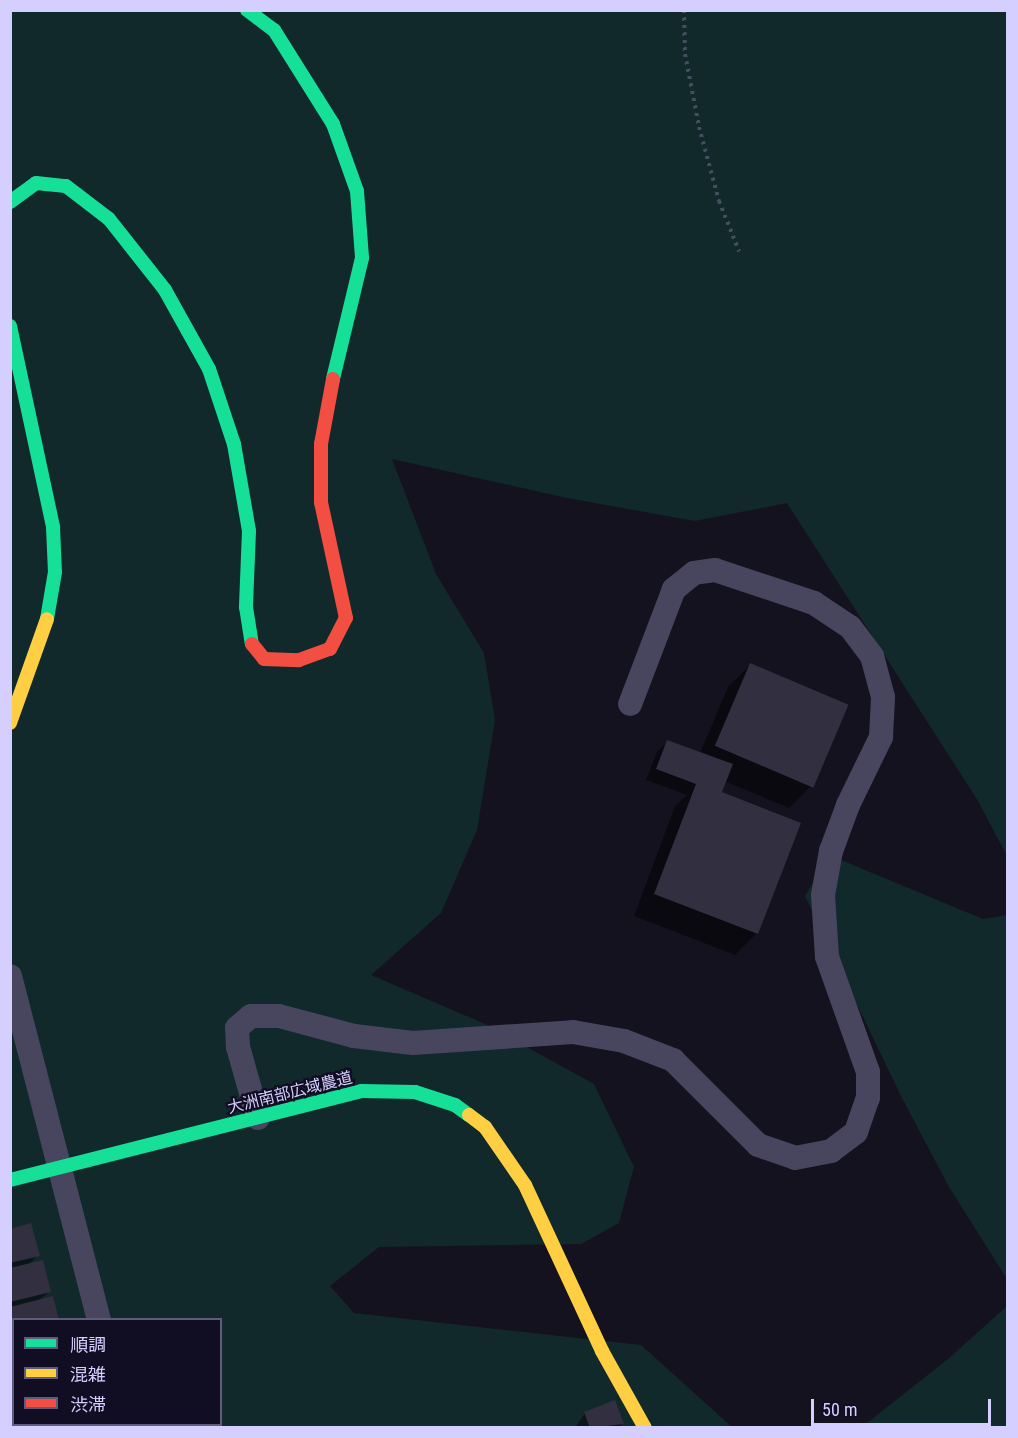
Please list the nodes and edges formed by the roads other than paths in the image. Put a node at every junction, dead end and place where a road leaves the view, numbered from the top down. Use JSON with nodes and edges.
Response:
{"nodes":[{"id":1,"x":247,"y":10,"type":"edge"},
{"id":2,"x":10,"y":202,"type":"edge"},
{"id":3,"x":10,"y":326,"type":"edge"},
{"id":4,"x":630,"y":704,"type":"dead end"},
{"id":5,"x":10,"y":723,"type":"edge"},
{"id":6,"x":10,"y":976,"type":"edge"},
{"id":7,"x":258,"y":1118,"type":"junction"},
{"id":8,"x":57,"y":1168,"type":"junction"},
{"id":9,"x":10,"y":1180,"type":"edge"},
{"id":10,"x":98,"y":1318,"type":"edge"},
{"id":11,"x":645,"y":1428,"type":"edge"}],
"edges":[{"from":1,"to":2,"type":"street"},
{"from":3,"to":5,"type":"street"},
{"from":4,"to":7,"type":"street"},
{"from":6,"to":8,"type":"street"},
{"from":7,"to":8,"type":"street","name":"大洲南部広域農道"},
{"from":7,"to":11,"type":"street","name":"大洲南部広域農道"},
{"from":8,"to":9,"type":"street","name":"大洲南部広域農道"},
{"from":8,"to":10,"type":"street"}]}
